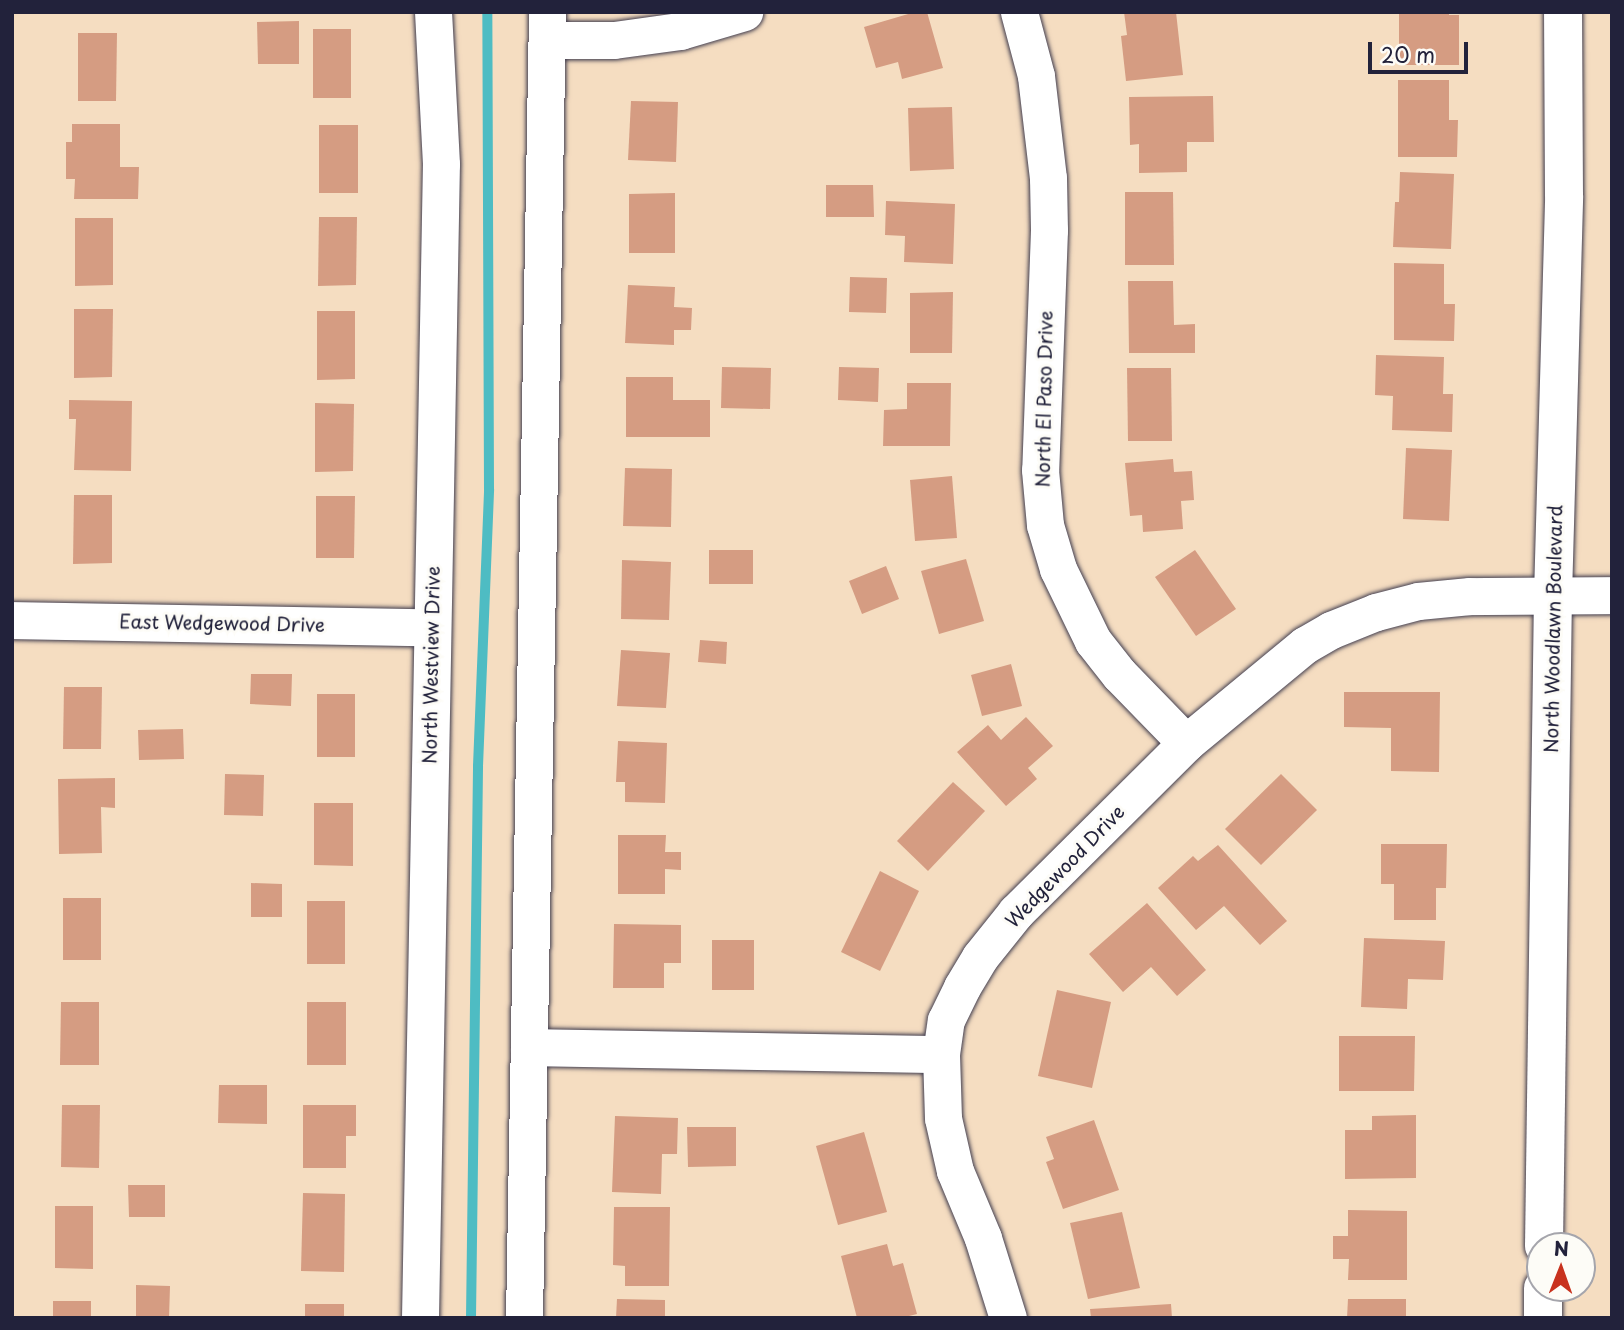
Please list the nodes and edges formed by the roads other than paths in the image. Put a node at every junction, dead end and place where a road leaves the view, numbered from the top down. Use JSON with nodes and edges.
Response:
{"nodes":[{"id":1,"x":433,"y":12,"type":"edge"},
{"id":2,"x":744,"y":12,"type":"edge"},
{"id":3,"x":1019,"y":12,"type":"edge"},
{"id":4,"x":1563,"y":12,"type":"edge"},
{"id":5,"x":547,"y":26,"type":"edge"},
{"id":6,"x":1612,"y":595,"type":"edge"},
{"id":7,"x":1553,"y":596,"type":"junction"},
{"id":8,"x":12,"y":620,"type":"edge"},
{"id":9,"x":432,"y":627,"type":"junction"},
{"id":10,"x":1186,"y":743,"type":"junction"},
{"id":11,"x":529,"y":1047,"type":"junction"},
{"id":12,"x":941,"y":1054,"type":"junction"},
{"id":13,"x":1544,"y":1232,"type":"edge"},
{"id":14,"x":420,"y":1318,"type":"edge"},
{"id":15,"x":524,"y":1318,"type":"edge"},
{"id":16,"x":1008,"y":1318,"type":"edge"}],
"edges":[{"from":1,"to":9,"type":"street","name":"North Westview Drive"},
{"from":2,"to":5,"type":"street"},
{"from":3,"to":10,"type":"street","name":"North El Paso Drive"},
{"from":4,"to":7,"type":"street","name":"North Woodlawn Boulevard"},
{"from":5,"to":11,"type":"street"},
{"from":6,"to":7,"type":"street","name":"Wedgewood Drive"},
{"from":7,"to":10,"type":"street","name":"Wedgewood Drive"},
{"from":7,"to":13,"type":"street","name":"North Woodlawn Boulevard"},
{"from":8,"to":9,"type":"street","name":"East Wedgewood Drive"},
{"from":9,"to":14,"type":"street","name":"North Westview Drive"},
{"from":10,"to":12,"type":"street","name":"Wedgewood Drive"},
{"from":11,"to":12,"type":"street"},
{"from":11,"to":15,"type":"street"},
{"from":12,"to":16,"type":"street"}]}
